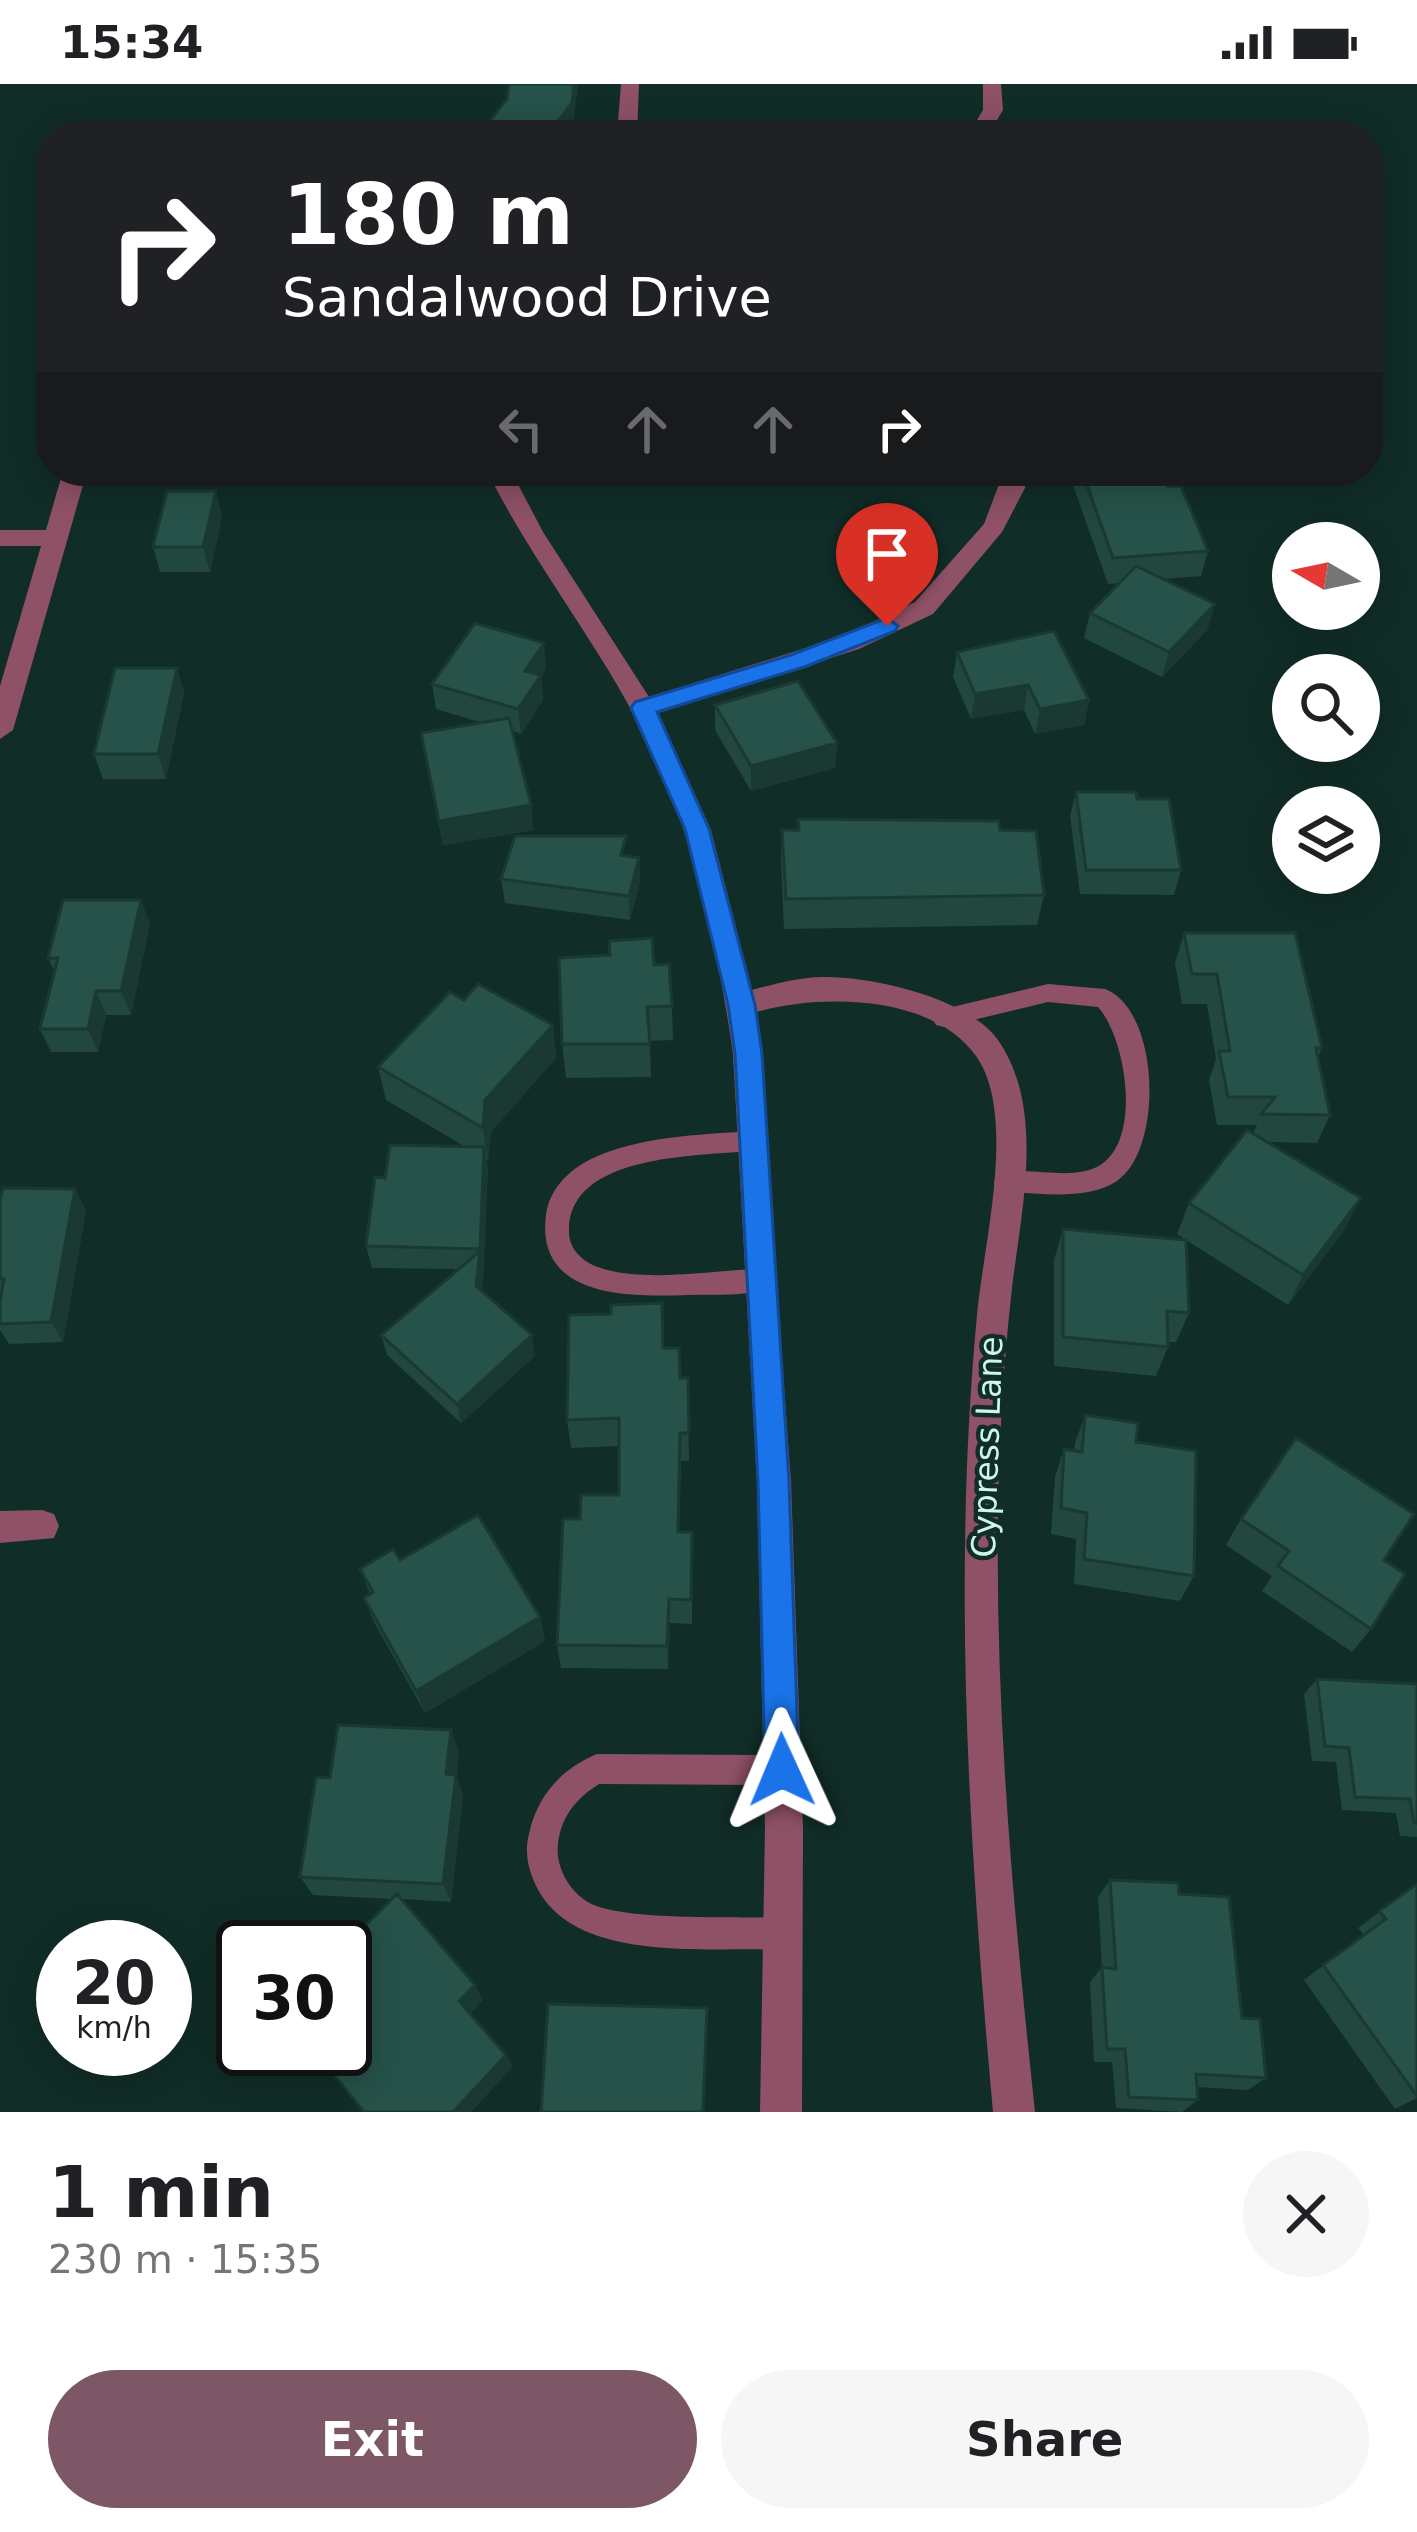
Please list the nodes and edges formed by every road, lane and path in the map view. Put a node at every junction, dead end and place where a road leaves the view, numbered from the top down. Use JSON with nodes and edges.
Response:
{"nodes":[{"id":1,"x":630,"y":84,"type":"edge"},
{"id":2,"x":992,"y":84,"type":"edge"},
{"id":3,"x":628,"y":120,"type":"edge"},
{"id":4,"x":987,"y":120,"type":"edge"},
{"id":5,"x":71,"y":486,"type":"edge"},
{"id":6,"x":506,"y":486,"type":"edge"},
{"id":7,"x":1013,"y":486,"type":"edge"},
{"id":8,"x":0,"y":538,"type":"edge"},
{"id":9,"x":55,"y":538,"type":"junction"},
{"id":10,"x":643,"y":708,"type":"junction"},
{"id":11,"x":0,"y":730,"type":"edge"},
{"id":12,"x":742,"y":1005,"type":"junction"},
{"id":13,"x":944,"y":1018,"type":"junction"},
{"id":14,"x":751,"y":1141,"type":"junction"},
{"id":15,"x":1006,"y":1182,"type":"junction"},
{"id":16,"x":760,"y":1280,"type":"junction"},
{"id":17,"x":43,"y":1526,"type":"dead end"},
{"id":18,"x":0,"y":1527,"type":"edge"},
{"id":19,"x":782,"y":1770,"type":"junction"},
{"id":20,"x":783,"y":1934,"type":"junction"},
{"id":21,"x":782,"y":2112,"type":"edge"},
{"id":22,"x":1014,"y":2112,"type":"edge"}],
"edges":[{"from":1,"to":3,"type":"street"},
{"from":2,"to":4,"type":"street"},
{"from":5,"to":9,"type":"street"},
{"from":6,"to":10,"type":"street"},
{"from":7,"to":10,"type":"street"},
{"from":8,"to":9,"type":"street"},
{"from":9,"to":11,"type":"street"},
{"from":10,"to":12,"type":"street"},
{"from":12,"to":13,"type":"street","name":"Cypress Lane"},
{"from":12,"to":14,"type":"street"},
{"from":13,"to":15,"type":"street","name":"Cypress Lane"},
{"from":13,"to":15,"type":"lane"},
{"from":14,"to":16,"type":"street"},
{"from":14,"to":16,"type":"lane"},
{"from":15,"to":22,"type":"street","name":"Cypress Lane"},
{"from":16,"to":19,"type":"street"},
{"from":17,"to":18,"type":"street"},
{"from":19,"to":20,"type":"street"},
{"from":19,"to":20,"type":"lane"},
{"from":20,"to":21,"type":"street"}]}
